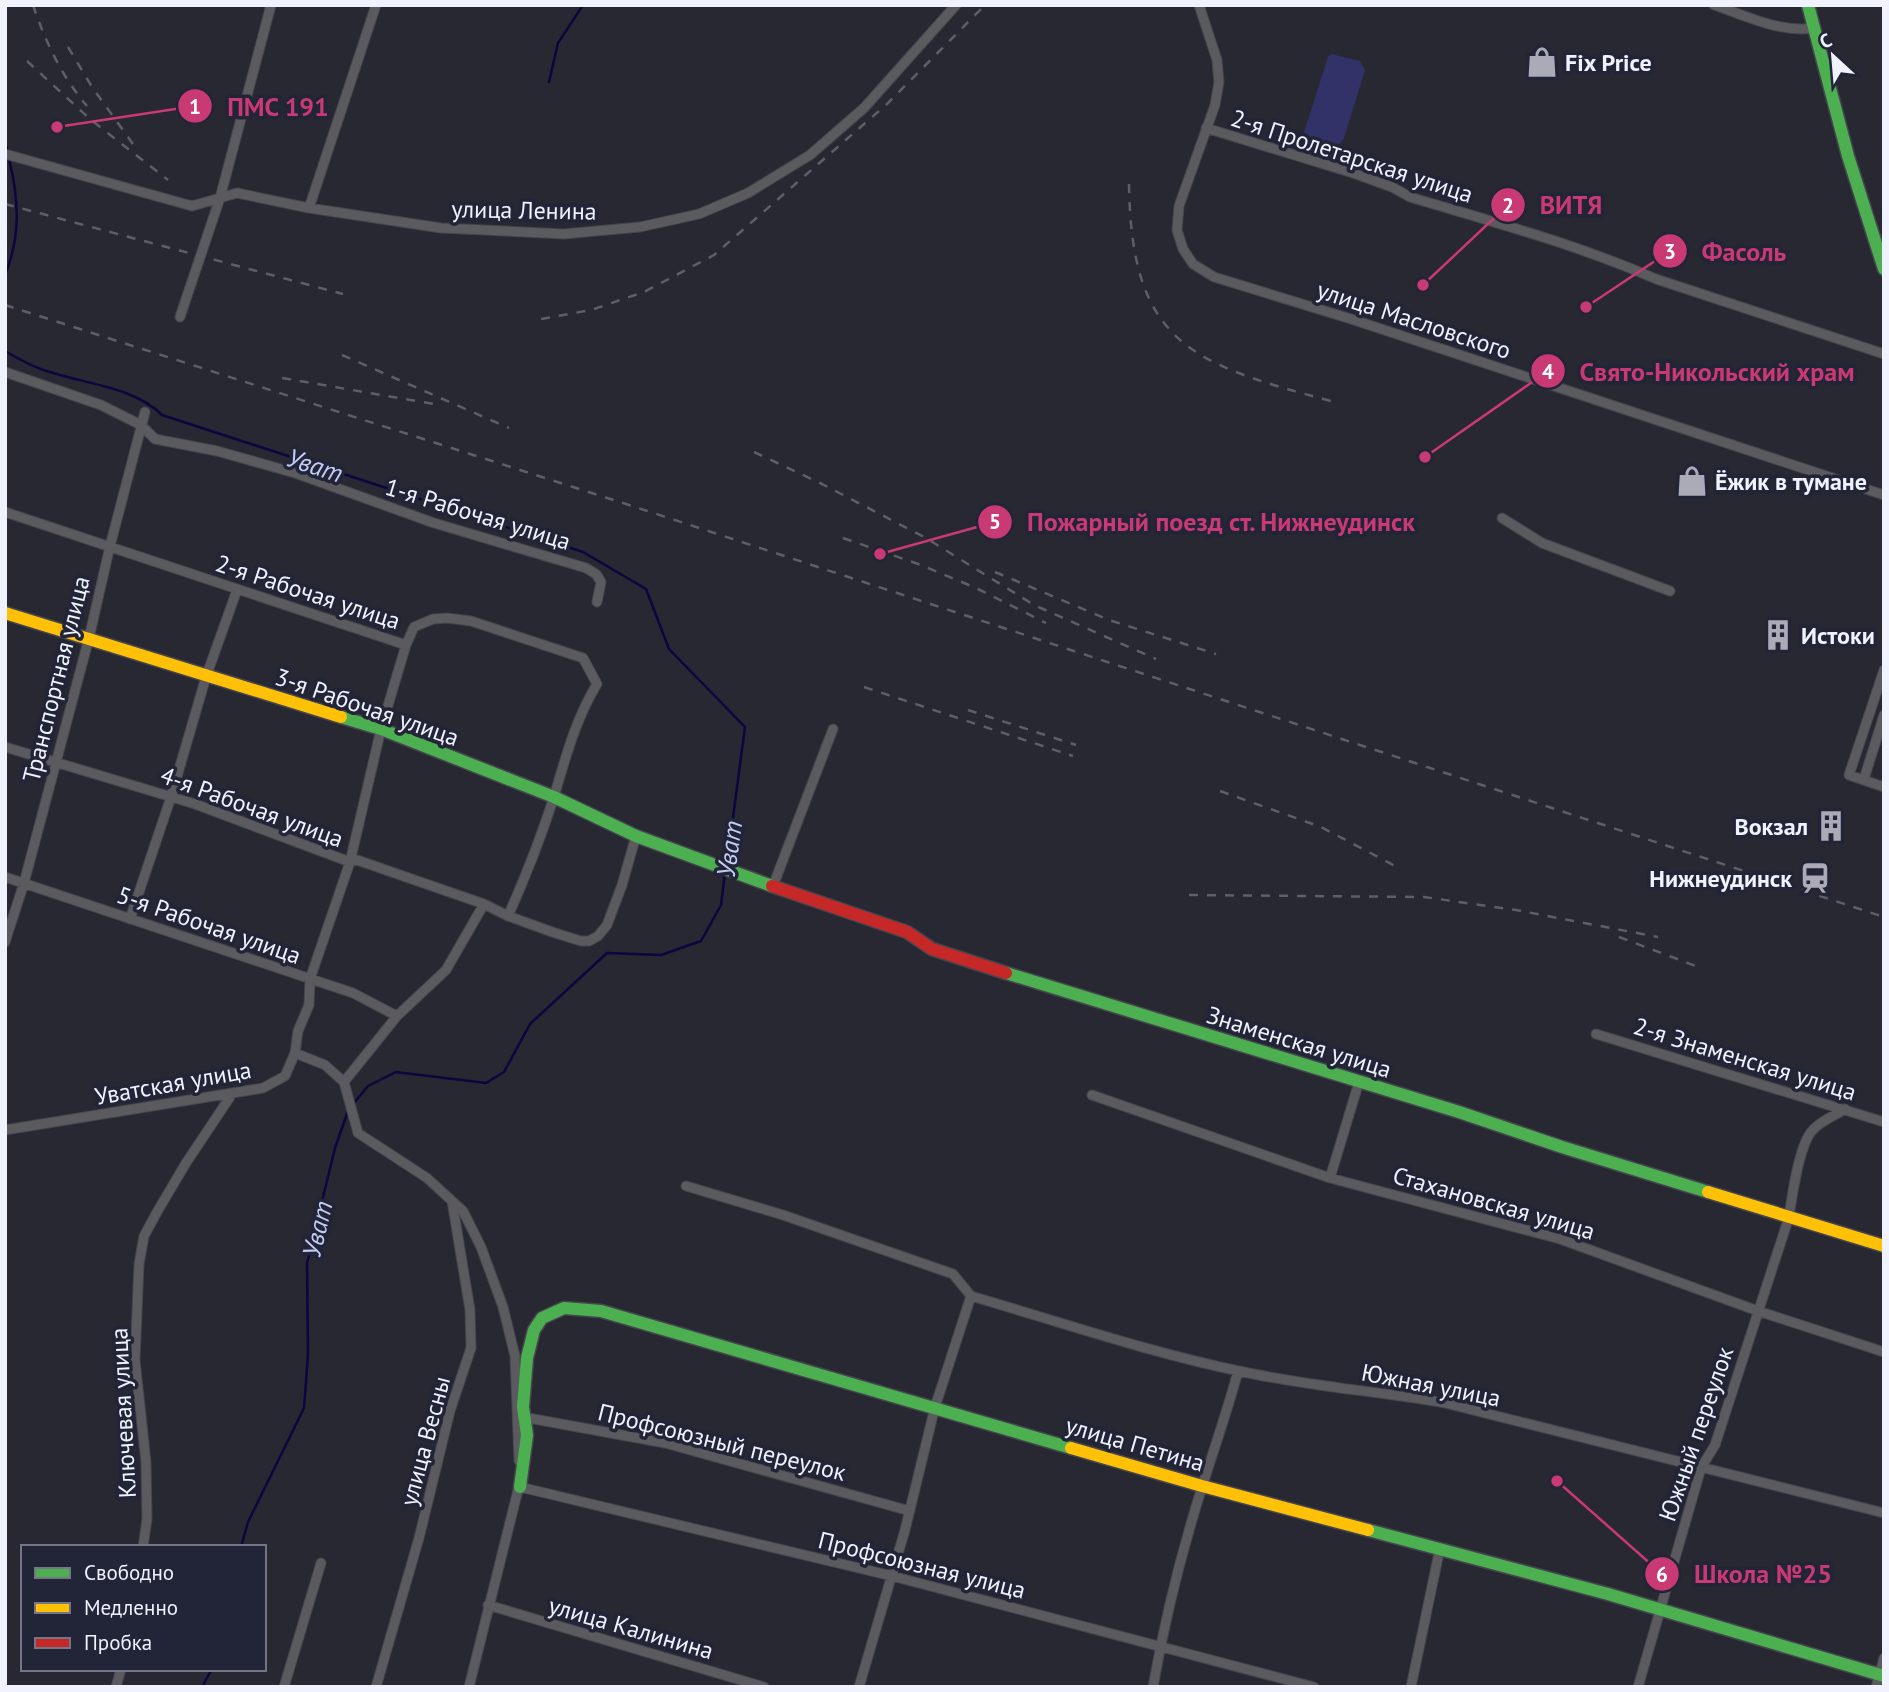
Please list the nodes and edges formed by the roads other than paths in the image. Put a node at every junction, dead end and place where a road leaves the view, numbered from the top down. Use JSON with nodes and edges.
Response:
{"nodes":[{"id":1,"x":271,"y":5,"type":"edge"},
{"id":2,"x":376,"y":5,"type":"edge"},
{"id":3,"x":956,"y":5,"type":"edge"},
{"id":4,"x":1199,"y":5,"type":"edge"},
{"id":5,"x":1714,"y":5,"type":"edge"},
{"id":6,"x":1808,"y":5,"type":"edge"},
{"id":7,"x":1814,"y":28,"type":"junction"},
{"id":8,"x":1206,"y":128,"type":"junction"},
{"id":9,"x":5,"y":154,"type":"edge"},
{"id":10,"x":220,"y":198,"type":"junction"},
{"id":11,"x":309,"y":208,"type":"junction"},
{"id":12,"x":1879,"y":238,"type":"edge"},
{"id":13,"x":1884,"y":269,"type":"edge"},
{"id":14,"x":180,"y":317,"type":"dead end"},
{"id":15,"x":1884,"y":354,"type":"edge"},
{"id":16,"x":5,"y":372,"type":"edge"},
{"id":17,"x":145,"y":412,"type":"dead end"},
{"id":18,"x":141,"y":425,"type":"junction"},
{"id":19,"x":1884,"y":495,"type":"edge"},
{"id":20,"x":5,"y":512,"type":"edge"},
{"id":21,"x":1502,"y":519,"type":"dead end"},
{"id":22,"x":110,"y":545,"type":"junction"},
{"id":23,"x":237,"y":590,"type":"junction"},
{"id":24,"x":1670,"y":591,"type":"dead end"},
{"id":25,"x":597,"y":602,"type":"dead end"},
{"id":26,"x":5,"y":612,"type":"edge"},
{"id":27,"x":89,"y":638,"type":"junction"},
{"id":28,"x":406,"y":645,"type":"junction"},
{"id":29,"x":1884,"y":670,"type":"edge"},
{"id":30,"x":206,"y":677,"type":"junction"},
{"id":31,"x":1884,"y":715,"type":"edge"},
{"id":32,"x":381,"y":729,"type":"junction"},
{"id":33,"x":833,"y":729,"type":"dead end"},
{"id":34,"x":5,"y":747,"type":"edge"},
{"id":35,"x":54,"y":762,"type":"junction"},
{"id":36,"x":1864,"y":779,"type":"junction"},
{"id":37,"x":1884,"y":787,"type":"edge"},
{"id":38,"x":171,"y":797,"type":"junction"},
{"id":39,"x":554,"y":797,"type":"junction"},
{"id":40,"x":636,"y":836,"type":"junction"},
{"id":41,"x":709,"y":861,"type":"joint"},
{"id":42,"x":350,"y":862,"type":"junction"},
{"id":43,"x":5,"y":877,"type":"edge"},
{"id":44,"x":24,"y":883,"type":"junction"},
{"id":45,"x":773,"y":887,"type":"junction"},
{"id":46,"x":484,"y":904,"type":"junction"},
{"id":47,"x":508,"y":916,"type":"junction"},
{"id":48,"x":130,"y":919,"type":"junction"},
{"id":49,"x":5,"y":942,"type":"edge"},
{"id":50,"x":310,"y":979,"type":"junction"},
{"id":51,"x":397,"y":1016,"type":"junction"},
{"id":52,"x":1596,"y":1034,"type":"dead end"},
{"id":53,"x":295,"y":1053,"type":"junction"},
{"id":54,"x":344,"y":1082,"type":"junction"},
{"id":55,"x":1359,"y":1082,"type":"junction"},
{"id":56,"x":232,"y":1094,"type":"junction"},
{"id":57,"x":1093,"y":1095,"type":"dead end"},
{"id":58,"x":1845,"y":1109,"type":"junction"},
{"id":59,"x":1884,"y":1122,"type":"edge"},
{"id":60,"x":5,"y":1130,"type":"edge"},
{"id":61,"x":1330,"y":1178,"type":"junction"},
{"id":62,"x":686,"y":1186,"type":"dead end"},
{"id":63,"x":452,"y":1201,"type":"junction"},
{"id":64,"x":1789,"y":1217,"type":"junction"},
{"id":65,"x":1884,"y":1246,"type":"edge"},
{"id":66,"x":971,"y":1296,"type":"junction"},
{"id":67,"x":1758,"y":1311,"type":"junction"},
{"id":68,"x":1884,"y":1352,"type":"edge"},
{"id":69,"x":1238,"y":1371,"type":"junction"},
{"id":70,"x":935,"y":1407,"type":"junction"},
{"id":71,"x":523,"y":1417,"type":"junction"},
{"id":72,"x":1701,"y":1468,"type":"junction"},
{"id":73,"x":1202,"y":1486,"type":"junction"},
{"id":74,"x":520,"y":1488,"type":"junction"},
{"id":75,"x":909,"y":1511,"type":"junction"},
{"id":76,"x":1884,"y":1513,"type":"edge"},
{"id":77,"x":143,"y":1545,"type":"edge"},
{"id":78,"x":1440,"y":1548,"type":"junction"},
{"id":79,"x":321,"y":1563,"type":"dead end"},
{"id":80,"x":892,"y":1576,"type":"junction"},
{"id":81,"x":488,"y":1605,"type":"junction"},
{"id":82,"x":1660,"y":1610,"type":"junction"},
{"id":83,"x":1160,"y":1647,"type":"junction"},
{"id":84,"x":1884,"y":1658,"type":"edge"},
{"id":85,"x":1880,"y":1679,"type":"edge"},
{"id":86,"x":284,"y":1687,"type":"edge"},
{"id":87,"x":376,"y":1687,"type":"edge"},
{"id":88,"x":469,"y":1687,"type":"edge"},
{"id":89,"x":764,"y":1687,"type":"edge"},
{"id":90,"x":859,"y":1687,"type":"edge"},
{"id":91,"x":1153,"y":1687,"type":"edge"},
{"id":92,"x":1314,"y":1687,"type":"edge"},
{"id":93,"x":1411,"y":1687,"type":"edge"},
{"id":94,"x":1637,"y":1687,"type":"edge"}],
"edges":[{"from":1,"to":10,"type":"street"},
{"from":2,"to":11,"type":"street"},
{"from":3,"to":11,"type":"street","name":"улица Ленина"},
{"from":4,"to":8,"type":"street","name":"улица Масловского"},
{"from":5,"to":7,"type":"street"},
{"from":6,"to":7,"type":"street"},
{"from":7,"to":12,"type":"street"},
{"from":8,"to":15,"type":"street","name":"2-я Пролетарская улица"},
{"from":8,"to":19,"type":"street","name":"улица Масловского"},
{"from":9,"to":10,"type":"street","name":"улица Ленина"},
{"from":10,"to":11,"type":"street","name":"улица Ленина"},
{"from":10,"to":14,"type":"street"},
{"from":12,"to":13,"type":"street"},
{"from":16,"to":18,"type":"street","name":"1-я Рабочая улица"},
{"from":17,"to":18,"type":"street","name":"Транспортная улица"},
{"from":18,"to":22,"type":"street","name":"Транспортная улица"},
{"from":18,"to":25,"type":"street","name":"1-я Рабочая улица"},
{"from":20,"to":22,"type":"street","name":"2-я Рабочая улица"},
{"from":21,"to":24,"type":"street"},
{"from":22,"to":23,"type":"street","name":"2-я Рабочая улица"},
{"from":22,"to":27,"type":"street","name":"Транспортная улица"},
{"from":23,"to":28,"type":"street","name":"2-я Рабочая улица"},
{"from":23,"to":30,"type":"street"},
{"from":26,"to":27,"type":"street","name":"3-я Рабочая улица"},
{"from":27,"to":30,"type":"street","name":"3-я Рабочая улица"},
{"from":27,"to":35,"type":"street","name":"Транспортная улица"},
{"from":28,"to":32,"type":"street","name":"Уватская улица"},
{"from":28,"to":39,"type":"street","name":"2-я Рабочая улица"},
{"from":29,"to":36,"type":"street"},
{"from":30,"to":32,"type":"street","name":"3-я Рабочая улица"},
{"from":30,"to":38,"type":"street"},
{"from":31,"to":36,"type":"street"},
{"from":32,"to":39,"type":"street","name":"3-я Рабочая улица"},
{"from":32,"to":42,"type":"street","name":"Уватская улица"},
{"from":33,"to":45,"type":"street"},
{"from":34,"to":35,"type":"street","name":"4-я Рабочая улица"},
{"from":35,"to":38,"type":"street","name":"4-я Рабочая улица"},
{"from":35,"to":44,"type":"street","name":"Транспортная улица"},
{"from":36,"to":37,"type":"street"},
{"from":38,"to":42,"type":"street","name":"4-я Рабочая улица"},
{"from":38,"to":48,"type":"street"},
{"from":39,"to":40,"type":"street","name":"3-я Рабочая улица"},
{"from":39,"to":47,"type":"street"},
{"from":40,"to":41,"type":"street","name":"3-я Рабочая улица"},
{"from":40,"to":47,"type":"street","name":"4-я Рабочая улица"},
{"from":41,"to":45,"type":"street","name":"Знаменская улица"},
{"from":42,"to":46,"type":"street","name":"4-я Рабочая улица"},
{"from":42,"to":50,"type":"street","name":"Уватская улица"},
{"from":43,"to":44,"type":"street","name":"5-я Рабочая улица"},
{"from":44,"to":48,"type":"street","name":"5-я Рабочая улица"},
{"from":44,"to":49,"type":"street","name":"Транспортная улица"},
{"from":45,"to":55,"type":"street","name":"Знаменская улица"},
{"from":46,"to":47,"type":"street","name":"4-я Рабочая улица"},
{"from":46,"to":51,"type":"street"},
{"from":48,"to":50,"type":"street","name":"5-я Рабочая улица"},
{"from":50,"to":51,"type":"street","name":"5-я Рабочая улица"},
{"from":50,"to":53,"type":"street","name":"Уватская улица"},
{"from":51,"to":54,"type":"street"},
{"from":52,"to":58,"type":"street","name":"2-я Знаменская улица"},
{"from":53,"to":54,"type":"street"},
{"from":53,"to":56,"type":"street","name":"Уватская улица"},
{"from":54,"to":63,"type":"street"},
{"from":55,"to":61,"type":"street"},
{"from":55,"to":64,"type":"street","name":"Знаменская улица"},
{"from":56,"to":60,"type":"street","name":"Уватская улица"},
{"from":56,"to":77,"type":"street","name":"Ключевая улица"},
{"from":57,"to":61,"type":"street","name":"Стахановская улица"},
{"from":58,"to":59,"type":"street","name":"2-я Знаменская улица"},
{"from":58,"to":64,"type":"street","name":"Южный переулок"},
{"from":61,"to":67,"type":"street","name":"Стахановская улица"},
{"from":62,"to":66,"type":"street"},
{"from":63,"to":74,"type":"street"},
{"from":63,"to":87,"type":"street","name":"улица Весны"},
{"from":64,"to":65,"type":"street","name":"Знаменская улица"},
{"from":64,"to":67,"type":"street","name":"Южный переулок"},
{"from":66,"to":69,"type":"street","name":"Южная улица"},
{"from":66,"to":70,"type":"street"},
{"from":67,"to":68,"type":"street","name":"Стахановская улица"},
{"from":67,"to":72,"type":"street","name":"Южный переулок"},
{"from":69,"to":72,"type":"street","name":"Южная улица"},
{"from":69,"to":73,"type":"street"},
{"from":70,"to":71,"type":"street","name":"улица Петина"},
{"from":70,"to":73,"type":"street","name":"улица Петина"},
{"from":70,"to":75,"type":"street"},
{"from":71,"to":74,"type":"street","name":"улица Петина"},
{"from":71,"to":75,"type":"street","name":"Профсоюзный переулок"},
{"from":72,"to":76,"type":"street","name":"Южная улица"},
{"from":72,"to":82,"type":"street","name":"Южный переулок"},
{"from":73,"to":78,"type":"street","name":"улица Петина"},
{"from":73,"to":83,"type":"street"},
{"from":74,"to":80,"type":"street","name":"Профсоюзная улица"},
{"from":74,"to":81,"type":"street"},
{"from":75,"to":80,"type":"street"},
{"from":78,"to":82,"type":"street","name":"улица Петина"},
{"from":78,"to":93,"type":"street"},
{"from":79,"to":86,"type":"street"},
{"from":80,"to":83,"type":"street","name":"Профсоюзная улица"},
{"from":80,"to":90,"type":"street"},
{"from":81,"to":88,"type":"street"},
{"from":81,"to":89,"type":"street","name":"улица Калинина"},
{"from":82,"to":85,"type":"street","name":"улица Петина"},
{"from":82,"to":94,"type":"street","name":"Южный переулок"},
{"from":83,"to":91,"type":"street"},
{"from":83,"to":92,"type":"street","name":"Профсоюзная улица"},
{"from":84,"to":85,"type":"street"}]}
